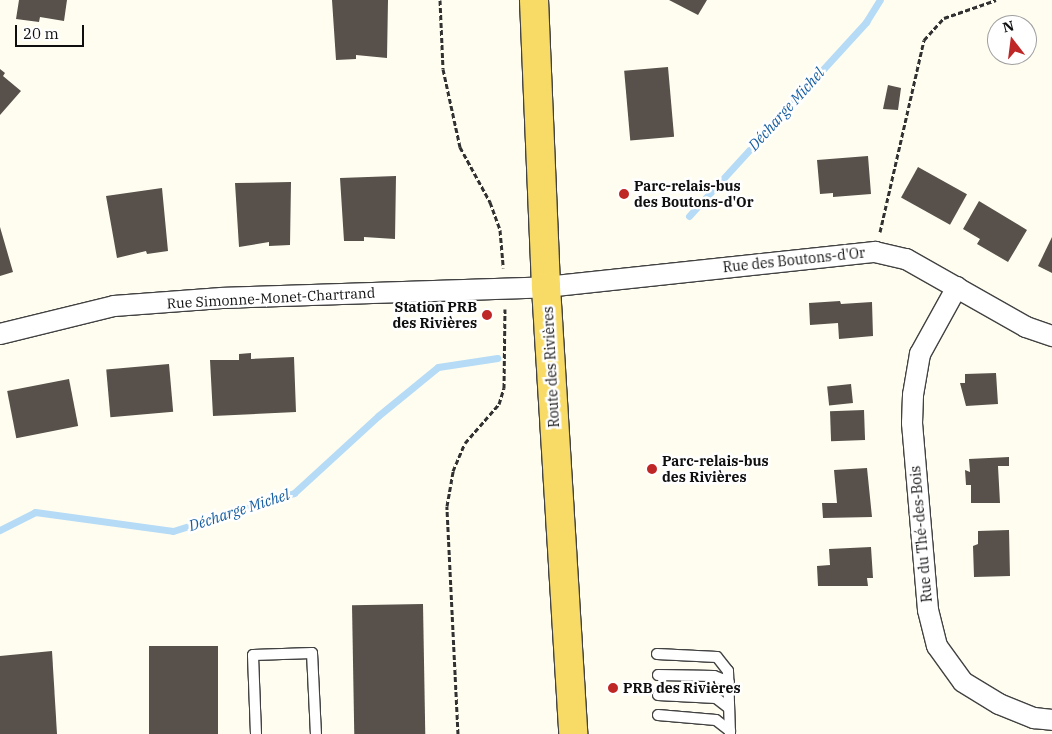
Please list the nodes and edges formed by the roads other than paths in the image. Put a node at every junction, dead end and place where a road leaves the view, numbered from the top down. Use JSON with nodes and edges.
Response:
{"nodes":[{"id":1,"x":534,"y":0,"type":"edge"},
{"id":2,"x":546,"y":286,"type":"junction"},
{"id":3,"x":957,"y":287,"type":"junction"},
{"id":4,"x":0,"y":334,"type":"edge"},
{"id":5,"x":1052,"y":336,"type":"edge"},
{"id":6,"x":657,"y":654,"type":"dead end"},
{"id":7,"x":658,"y":674,"type":"dead end"},
{"id":8,"x":729,"y":682,"type":"junction"},
{"id":9,"x":658,"y":695,"type":"dead end"},
{"id":10,"x":729,"y":708,"type":"junction"},
{"id":11,"x":658,"y":715,"type":"dead end"},
{"id":12,"x":1052,"y":720,"type":"edge"},
{"id":13,"x":730,"y":733,"type":"edge"},
{"id":14,"x":256,"y":734,"type":"edge"},
{"id":15,"x":316,"y":734,"type":"edge"},
{"id":16,"x":573,"y":734,"type":"edge"}],
"edges":[{"from":1,"to":2,"type":"main road","name":"Route des Rivières"},
{"from":2,"to":3,"type":"street","name":"Rue des Boutons-d'Or"},
{"from":2,"to":4,"type":"street","name":"Rue Simonne-Monet-Chartrand"},
{"from":2,"to":16,"type":"main road","name":"Route des Rivières"},
{"from":3,"to":5,"type":"street","name":"Rue des Boutons-d'Or"},
{"from":3,"to":12,"type":"street","name":"Rue du Thé-des-Bois"},
{"from":6,"to":8,"type":"lane"},
{"from":7,"to":8,"type":"lane"},
{"from":8,"to":10,"type":"lane"},
{"from":9,"to":10,"type":"lane"},
{"from":10,"to":13,"type":"lane"},
{"from":11,"to":13,"type":"lane"},
{"from":14,"to":15,"type":"lane"}]}
